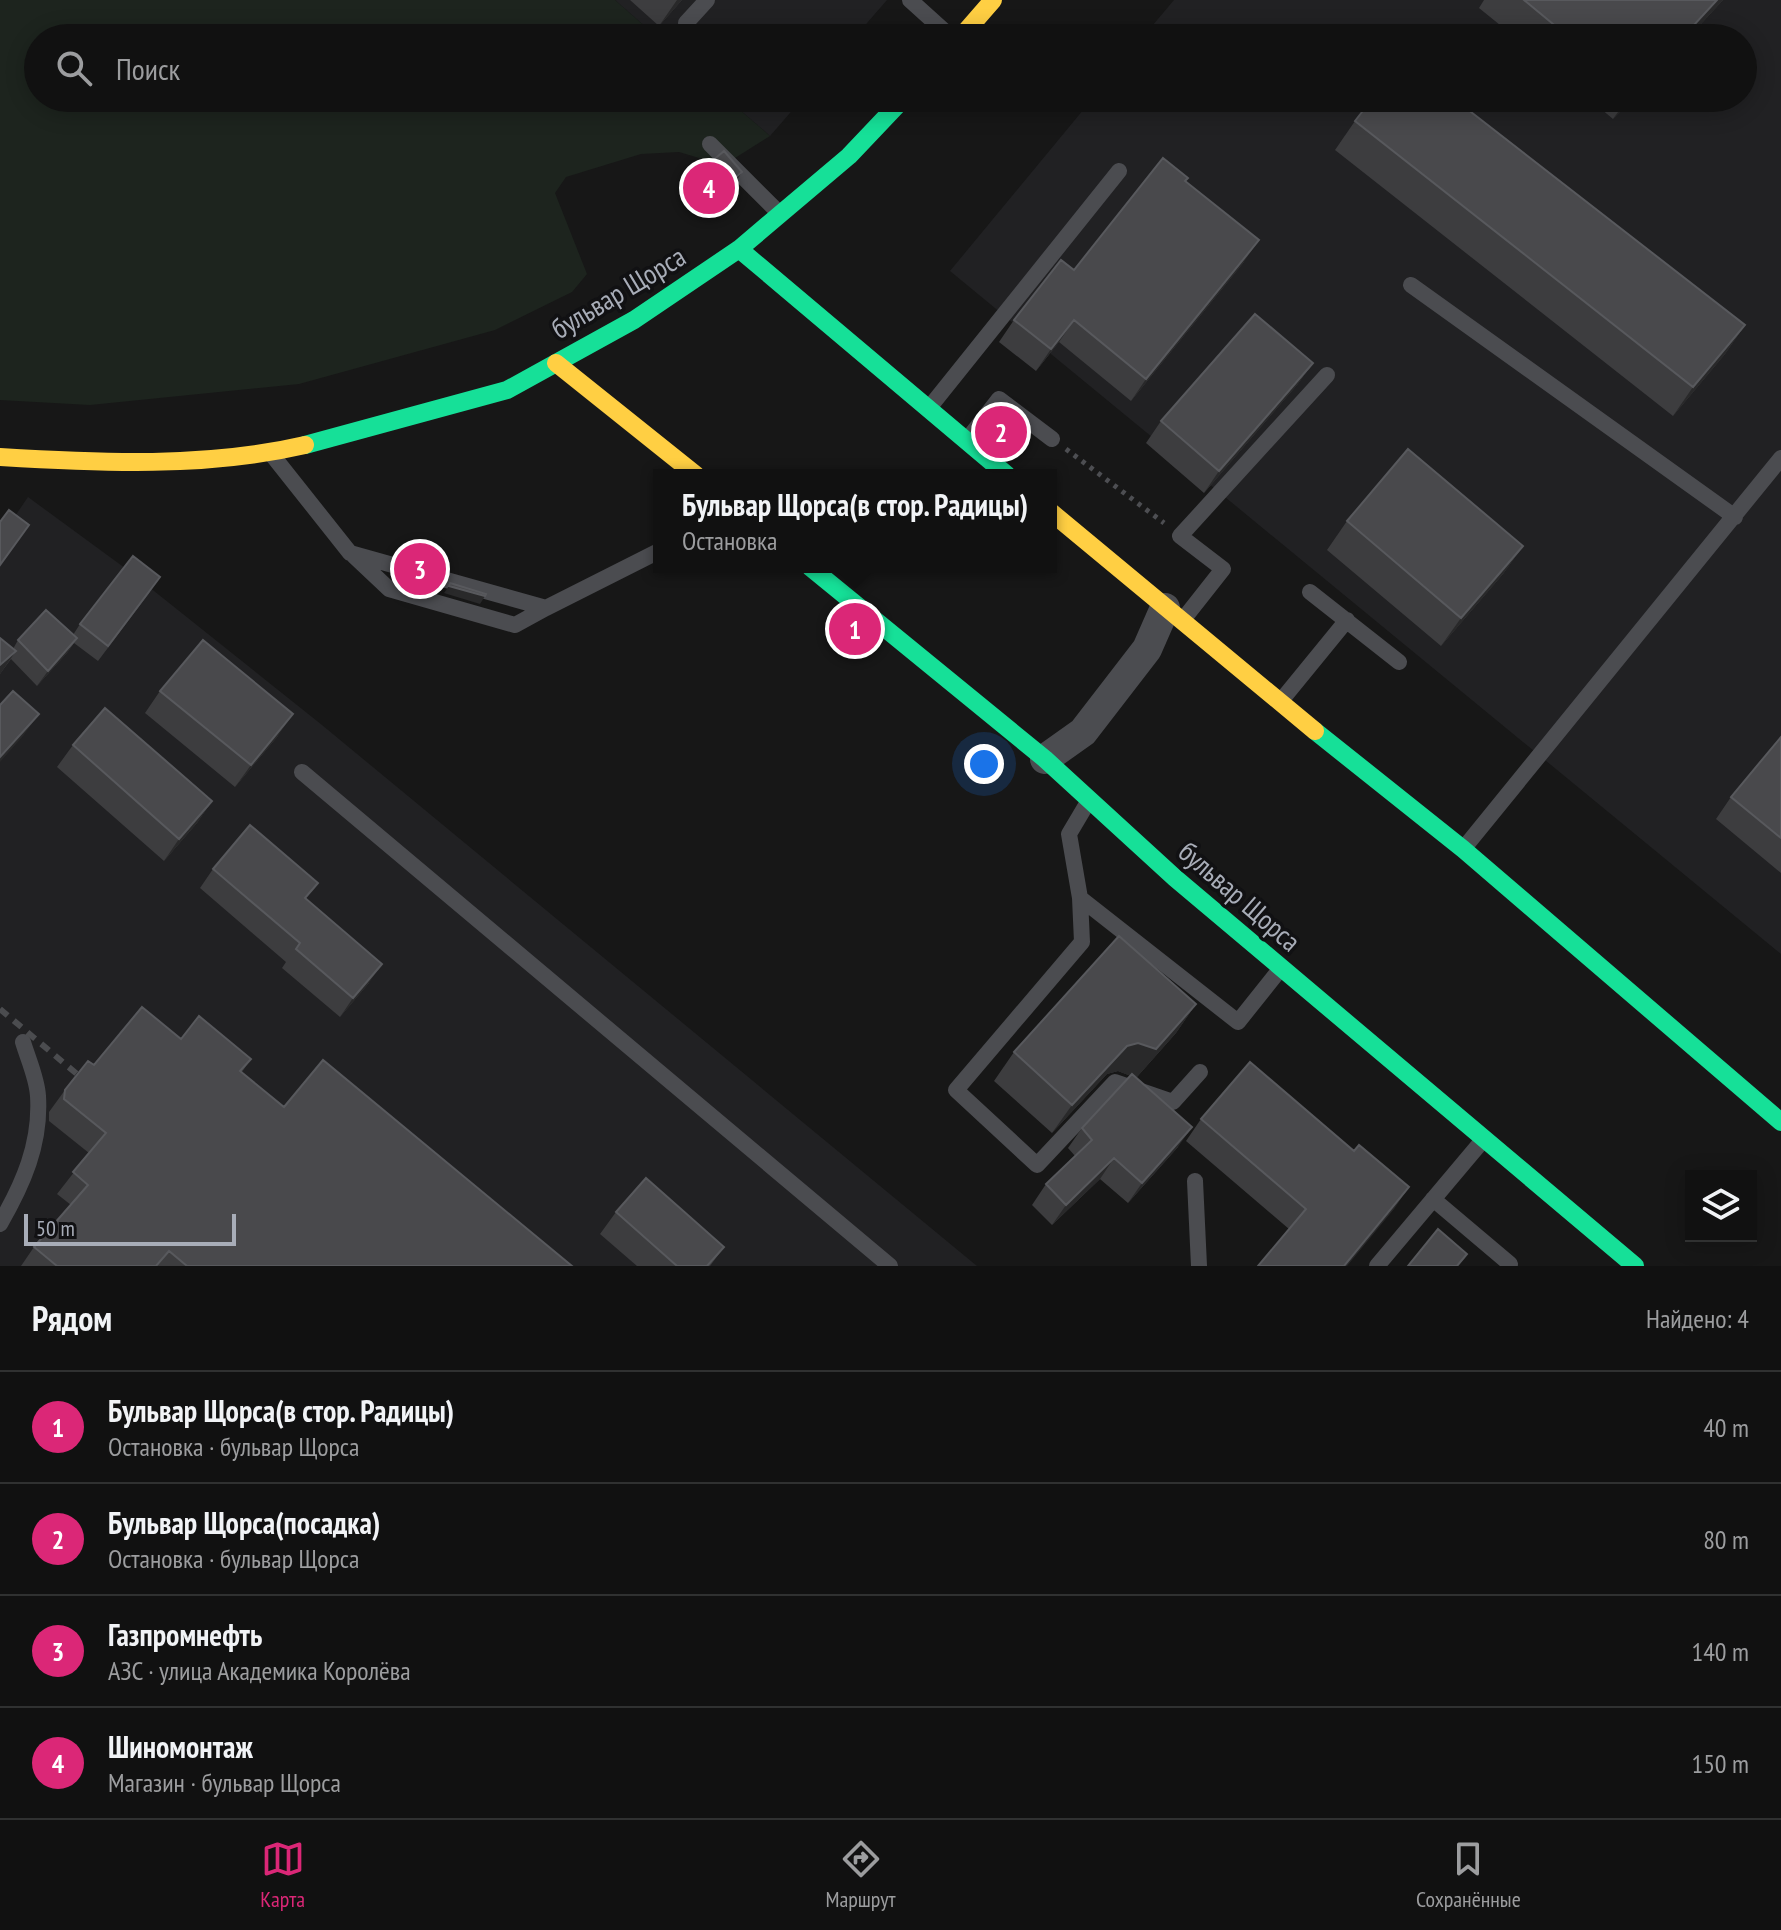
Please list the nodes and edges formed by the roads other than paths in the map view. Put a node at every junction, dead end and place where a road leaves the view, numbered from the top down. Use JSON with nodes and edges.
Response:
{"nodes":[{"id":1,"x":707,"y":0,"type":"edge"},
{"id":2,"x":910,"y":0,"type":"edge"},
{"id":3,"x":993,"y":0,"type":"edge"},
{"id":4,"x":686,"y":23,"type":"dead end"},
{"id":5,"x":937,"y":24,"type":"edge"},
{"id":6,"x":972,"y":24,"type":"edge"},
{"id":7,"x":891,"y":112,"type":"edge"},
{"id":8,"x":710,"y":144,"type":"dead end"},
{"id":9,"x":1119,"y":171,"type":"dead end"},
{"id":10,"x":780,"y":214,"type":"junction"},
{"id":11,"x":739,"y":249,"type":"junction"},
{"id":12,"x":1411,"y":285,"type":"dead end"},
{"id":13,"x":556,"y":363,"type":"junction"},
{"id":14,"x":1327,"y":375,"type":"dead end"},
{"id":15,"x":928,"y":409,"type":"junction"},
{"id":16,"x":1052,"y":439,"type":"road end"},
{"id":17,"x":966,"y":441,"type":"junction"},
{"id":18,"x":270,"y":452,"type":"junction"},
{"id":19,"x":0,"y":457,"type":"edge"},
{"id":20,"x":1781,"y":458,"type":"edge"},
{"id":21,"x":688,"y":469,"type":"edge"},
{"id":22,"x":1000,"y":469,"type":"edge"},
{"id":23,"x":1057,"y":517,"type":"edge"},
{"id":24,"x":1735,"y":517,"type":"junction"},
{"id":25,"x":350,"y":553,"type":"junction"},
{"id":26,"x":653,"y":554,"type":"edge"},
{"id":27,"x":817,"y":573,"type":"edge"},
{"id":28,"x":1310,"y":592,"type":"dead end"},
{"id":29,"x":546,"y":608,"type":"junction"},
{"id":30,"x":1173,"y":614,"type":"junction"},
{"id":31,"x":1347,"y":620,"type":"junction"},
{"id":32,"x":1399,"y":662,"type":"dead end"},
{"id":33,"x":1279,"y":703,"type":"junction"},
{"id":34,"x":1045,"y":759,"type":"junction"},
{"id":35,"x":302,"y":772,"type":"dead end"},
{"id":36,"x":1089,"y":801,"type":"junction"},
{"id":37,"x":1463,"y":849,"type":"junction"},
{"id":38,"x":1080,"y":898,"type":"junction"},
{"id":39,"x":1281,"y":968,"type":"junction"},
{"id":40,"x":23,"y":1042,"type":"dead end"},
{"id":41,"x":1200,"y":1072,"type":"dead end"},
{"id":42,"x":1781,"y":1122,"type":"edge"},
{"id":43,"x":1483,"y":1140,"type":"junction"},
{"id":44,"x":1195,"y":1181,"type":"dead end"},
{"id":45,"x":1433,"y":1199,"type":"junction"},
{"id":46,"x":0,"y":1224,"type":"edge"},
{"id":47,"x":890,"y":1266,"type":"edge"},
{"id":48,"x":1199,"y":1266,"type":"edge"},
{"id":49,"x":1377,"y":1266,"type":"edge"},
{"id":50,"x":1508,"y":1266,"type":"edge"},
{"id":51,"x":1635,"y":1266,"type":"edge"}],
"edges":[{"from":1,"to":4,"type":"lane"},
{"from":2,"to":5,"type":"lane"},
{"from":3,"to":6,"type":"street"},
{"from":7,"to":10,"type":"street","name":"бульвар Щорса"},
{"from":8,"to":10,"type":"lane"},
{"from":9,"to":15,"type":"lane"},
{"from":10,"to":11,"type":"street","name":"бульвар Щорса"},
{"from":11,"to":13,"type":"street","name":"бульвар Щорса"},
{"from":11,"to":15,"type":"street"},
{"from":12,"to":24,"type":"lane"},
{"from":13,"to":18,"type":"street"},
{"from":13,"to":21,"type":"street","name":"бульвар Щорса"},
{"from":14,"to":30,"type":"lane"},
{"from":15,"to":17,"type":"street"},
{"from":16,"to":17,"type":"lane"},
{"from":17,"to":22,"type":"street"},
{"from":18,"to":19,"type":"street"},
{"from":18,"to":25,"type":"lane"},
{"from":20,"to":24,"type":"lane"},
{"from":23,"to":30,"type":"street"},
{"from":24,"to":37,"type":"lane"},
{"from":25,"to":29,"type":"lane"},
{"from":25,"to":29,"type":"lane"},
{"from":26,"to":29,"type":"lane"},
{"from":27,"to":34,"type":"street","name":"бульвар Щорса"},
{"from":28,"to":31,"type":"lane"},
{"from":30,"to":33,"type":"street"},
{"from":30,"to":34,"type":"street"},
{"from":31,"to":32,"type":"lane"},
{"from":31,"to":33,"type":"lane"},
{"from":33,"to":37,"type":"street"},
{"from":34,"to":36,"type":"street","name":"бульвар Щорса"},
{"from":35,"to":47,"type":"lane"},
{"from":36,"to":38,"type":"lane"},
{"from":36,"to":39,"type":"street","name":"бульвар Щорса"},
{"from":37,"to":42,"type":"street"},
{"from":38,"to":39,"type":"lane"},
{"from":38,"to":41,"type":"lane"},
{"from":39,"to":43,"type":"street","name":"бульвар Щорса"},
{"from":40,"to":46,"type":"lane"},
{"from":43,"to":45,"type":"lane"},
{"from":43,"to":51,"type":"street","name":"бульвар Щорса"},
{"from":44,"to":48,"type":"lane"},
{"from":45,"to":49,"type":"lane"},
{"from":45,"to":50,"type":"lane"}]}
